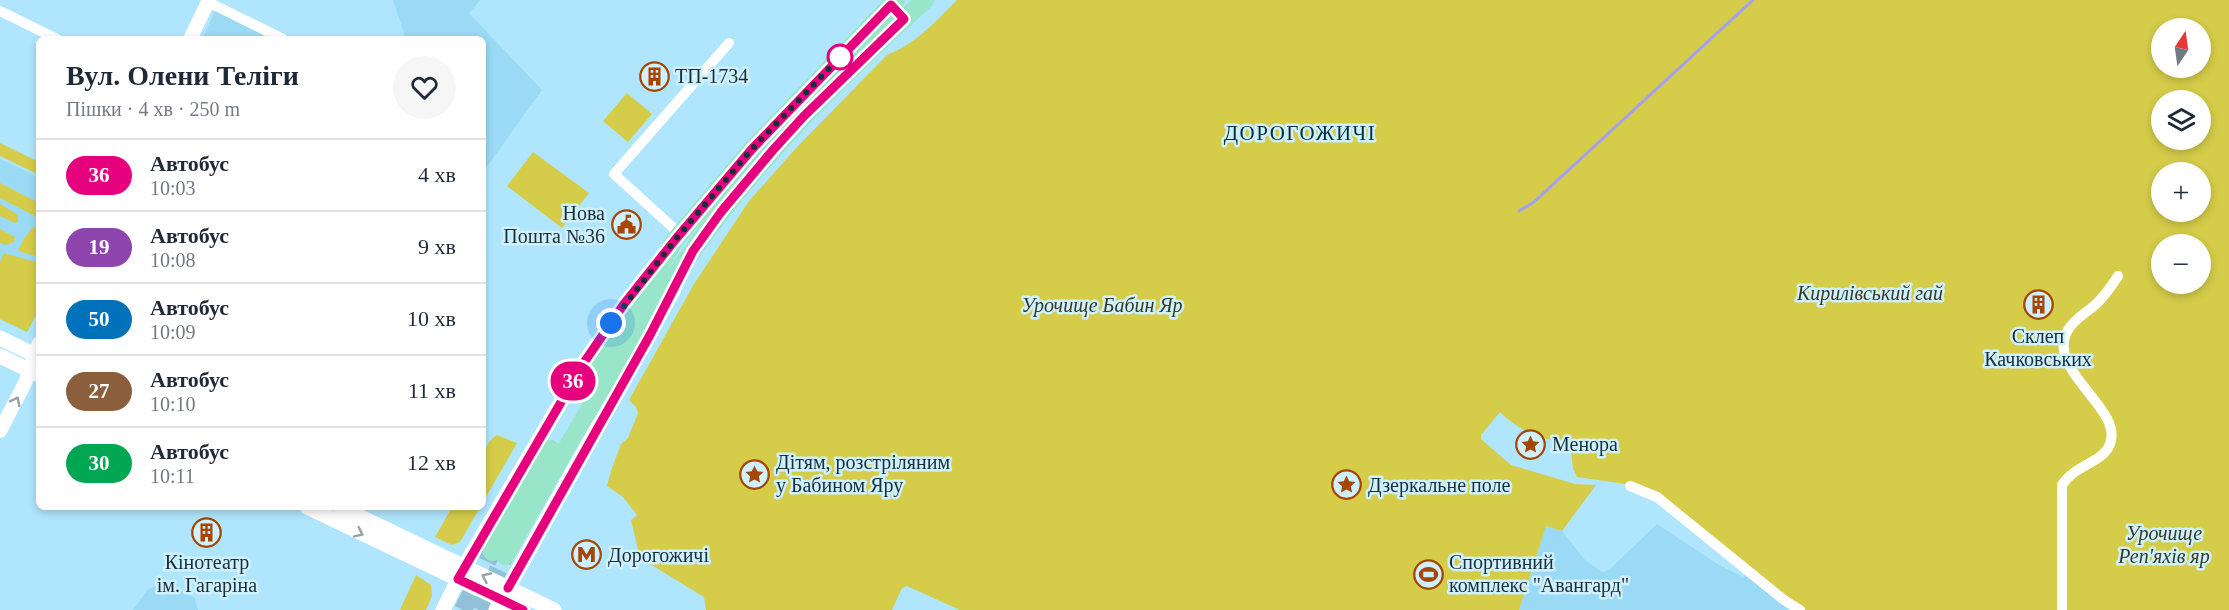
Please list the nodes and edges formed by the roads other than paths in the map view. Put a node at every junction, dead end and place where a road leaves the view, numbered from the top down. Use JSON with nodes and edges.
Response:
{"nodes":[{"id":1,"x":925,"y":0,"type":"edge"},
{"id":2,"x":209,"y":1,"type":"edge"},
{"id":3,"x":891,"y":2,"type":"edge"},
{"id":4,"x":0,"y":11,"type":"edge"},
{"id":5,"x":904,"y":19,"type":"junction"},
{"id":6,"x":51,"y":36,"type":"edge"},
{"id":7,"x":191,"y":36,"type":"edge"},
{"id":8,"x":277,"y":36,"type":"edge"},
{"id":9,"x":729,"y":43,"type":"dead end"},
{"id":10,"x":677,"y":237,"type":"junction"},
{"id":11,"x":693,"y":251,"type":"junction"},
{"id":12,"x":2118,"y":276,"type":"dead end"},
{"id":13,"x":0,"y":338,"type":"edge"},
{"id":14,"x":36,"y":351,"type":"edge"},
{"id":15,"x":0,"y":356,"type":"edge"},
{"id":16,"x":35,"y":373,"type":"edge"},
{"id":17,"x":0,"y":431,"type":"edge"},
{"id":18,"x":1630,"y":486,"type":"dead end"},
{"id":19,"x":314,"y":510,"type":"edge"},
{"id":20,"x":346,"y":510,"type":"edge"},
{"id":21,"x":461,"y":573,"type":"junction"},
{"id":22,"x":502,"y":599,"type":"edge"},
{"id":23,"x":442,"y":610,"type":"edge"},
{"id":24,"x":523,"y":610,"type":"edge"},
{"id":25,"x":554,"y":610,"type":"edge"},
{"id":26,"x":1800,"y":610,"type":"edge"},
{"id":27,"x":2062,"y":610,"type":"edge"}],
"edges":[{"from":1,"to":5,"type":"main road"},
{"from":2,"to":7,"type":"street"},
{"from":2,"to":8,"type":"street"},
{"from":3,"to":5,"type":"main road"},
{"from":3,"to":10,"type":"main road"},
{"from":4,"to":6,"type":"street"},
{"from":5,"to":11,"type":"main road"},
{"from":9,"to":10,"type":"street"},
{"from":10,"to":11,"type":"main road"},
{"from":10,"to":21,"type":"main road"},
{"from":11,"to":22,"type":"main road"},
{"from":12,"to":27,"type":"street"},
{"from":13,"to":14,"type":"main road"},
{"from":15,"to":16,"type":"main road"},
{"from":17,"to":16,"type":"street","one_way":true},
{"from":18,"to":26,"type":"street"},
{"from":19,"to":21,"type":"main road","one_way":true},
{"from":20,"to":21,"type":"main road"},
{"from":21,"to":22,"type":"main road"},
{"from":21,"to":23,"type":"main road"},
{"from":22,"to":24,"type":"main road"},
{"from":22,"to":25,"type":"main road"}]}
